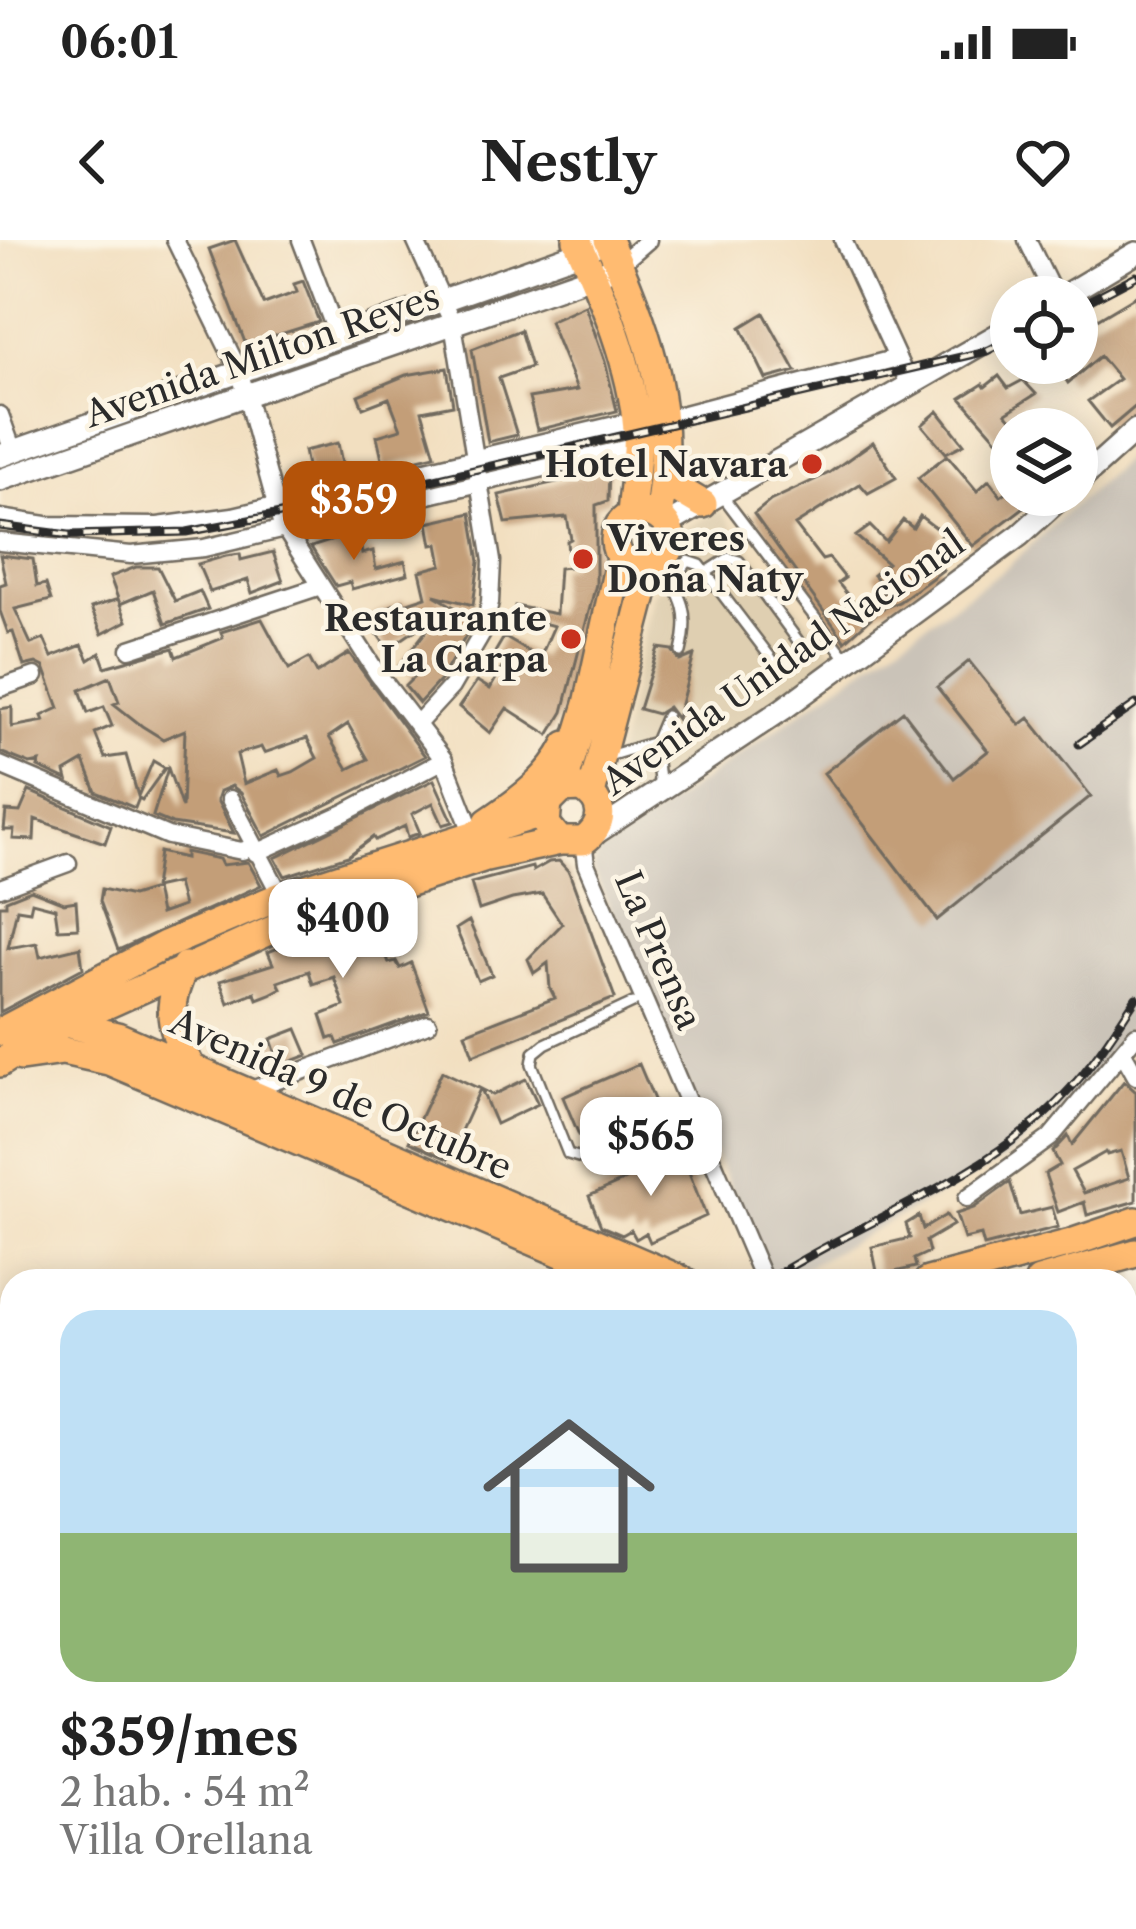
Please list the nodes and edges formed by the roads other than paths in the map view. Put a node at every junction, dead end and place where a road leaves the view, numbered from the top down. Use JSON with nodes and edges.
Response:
{"nodes":[{"id":1,"x":175,"y":240,"type":"edge"},
{"id":2,"x":301,"y":240,"type":"edge"},
{"id":3,"x":415,"y":240,"type":"edge"},
{"id":4,"x":843,"y":240,"type":"edge"},
{"id":5,"x":1027,"y":240,"type":"edge"},
{"id":6,"x":646,"y":241,"type":"edge"},
{"id":7,"x":598,"y":252,"type":"edge"},
{"id":8,"x":1136,"y":254,"type":"edge"},
{"id":9,"x":1047,"y":276,"type":"edge"},
{"id":10,"x":1097,"y":276,"type":"edge"},
{"id":11,"x":449,"y":312,"type":"junction"},
{"id":12,"x":338,"y":337,"type":"junction"},
{"id":13,"x":990,"y":339,"type":"edge"},
{"id":14,"x":897,"y":358,"type":"junction"},
{"id":15,"x":240,"y":373,"type":"junction"},
{"id":16,"x":910,"y":386,"type":"junction"},
{"id":17,"x":248,"y":397,"type":"junction"},
{"id":18,"x":0,"y":416,"type":"edge"},
{"id":19,"x":665,"y":418,"type":"junction"},
{"id":20,"x":1136,"y":430,"type":"edge"},
{"id":21,"x":636,"y":433,"type":"junction"},
{"id":22,"x":7,"y":454,"type":"edge"},
{"id":23,"x":473,"y":459,"type":"junction"},
{"id":24,"x":1098,"y":464,"type":"edge"},
{"id":25,"x":0,"y":480,"type":"edge"},
{"id":26,"x":664,"y":481,"type":"junction"},
{"id":27,"x":479,"y":485,"type":"junction"},
{"id":28,"x":712,"y":499,"type":"junction"},
{"id":29,"x":1041,"y":516,"type":"edge"},
{"id":30,"x":0,"y":518,"type":"edge"},
{"id":31,"x":652,"y":519,"type":"junction"},
{"id":32,"x":281,"y":520,"type":"junction"},
{"id":33,"x":0,"y":542,"type":"edge"},
{"id":34,"x":620,"y":557,"type":"junction"},
{"id":35,"x":660,"y":571,"type":"junction"},
{"id":36,"x":707,"y":572,"type":"junction"},
{"id":37,"x":318,"y":587,"type":"junction"},
{"id":38,"x":130,"y":649,"type":"dead end"},
{"id":39,"x":681,"y":652,"type":"dead end"},
{"id":40,"x":848,"y":661,"type":"junction"},
{"id":41,"x":35,"y":676,"type":"dead end"},
{"id":42,"x":0,"y":688,"type":"edge"},
{"id":43,"x":588,"y":704,"type":"junction"},
{"id":44,"x":666,"y":716,"type":"dead end"},
{"id":45,"x":418,"y":723,"type":"junction"},
{"id":46,"x":655,"y":742,"type":"junction"},
{"id":47,"x":600,"y":759,"type":"junction"},
{"id":48,"x":444,"y":760,"type":"junction"},
{"id":49,"x":0,"y":765,"type":"edge"},
{"id":50,"x":660,"y":791,"type":"junction"},
{"id":51,"x":591,"y":794,"type":"junction"},
{"id":52,"x":230,"y":800,"type":"dead end"},
{"id":53,"x":553,"y":801,"type":"junction"},
{"id":54,"x":472,"y":832,"type":"junction"},
{"id":55,"x":577,"y":840,"type":"junction"},
{"id":56,"x":254,"y":850,"type":"junction"},
{"id":57,"x":68,"y":863,"type":"dead end"},
{"id":58,"x":0,"y":888,"type":"edge"},
{"id":59,"x":281,"y":896,"type":"junction"},
{"id":60,"x":185,"y":967,"type":"junction"},
{"id":61,"x":633,"y":1003,"type":"junction"},
{"id":62,"x":32,"y":1015,"type":"junction"},
{"id":63,"x":64,"y":1024,"type":"junction"},
{"id":64,"x":428,"y":1024,"type":"dead end"},
{"id":65,"x":0,"y":1032,"type":"edge"},
{"id":66,"x":1136,"y":1035,"type":"edge"},
{"id":67,"x":1123,"y":1053,"type":"junction"},
{"id":68,"x":0,"y":1064,"type":"edge"},
{"id":69,"x":191,"y":1067,"type":"junction"},
{"id":70,"x":1136,"y":1076,"type":"edge"},
{"id":71,"x":245,"y":1093,"type":"junction"},
{"id":72,"x":684,"y":1123,"type":"junction"},
{"id":73,"x":967,"y":1198,"type":"dead end"},
{"id":74,"x":1136,"y":1221,"type":"edge"},
{"id":75,"x":1136,"y":1252,"type":"edge"},
{"id":76,"x":1078,"y":1265,"type":"edge"},
{"id":77,"x":599,"y":1269,"type":"edge"},
{"id":78,"x":656,"y":1269,"type":"edge"},
{"id":79,"x":747,"y":1269,"type":"edge"},
{"id":80,"x":759,"y":1269,"type":"edge"},
{"id":81,"x":1040,"y":1269,"type":"edge"}],
"edges":[{"from":1,"to":15,"type":"street"},
{"from":2,"to":12,"type":"street"},
{"from":3,"to":11,"type":"street"},
{"from":4,"to":14,"type":"street"},
{"from":5,"to":9,"type":"street"},
{"from":6,"to":7,"type":"street","name":"Avenida Milton Reyes"},
{"from":7,"to":11,"type":"street","name":"Avenida Milton Reyes"},
{"from":7,"to":19,"type":"main road"},
{"from":7,"to":21,"type":"main road"},
{"from":8,"to":10,"type":"street"},
{"from":11,"to":12,"type":"street","name":"Avenida Milton Reyes"},
{"from":11,"to":17,"type":"street","name":"Avenida Milton Reyes"},
{"from":11,"to":23,"type":"street"},
{"from":12,"to":15,"type":"street","name":"Avenida Milton Reyes"},
{"from":13,"to":16,"type":"street"},
{"from":14,"to":16,"type":"street"},
{"from":14,"to":19,"type":"street"},
{"from":15,"to":17,"type":"street"},
{"from":15,"to":22,"type":"street","name":"Avenida Milton Reyes"},
{"from":16,"to":28,"type":"street"},
{"from":17,"to":25,"type":"street","name":"Avenida Milton Reyes"},
{"from":17,"to":32,"type":"street"},
{"from":18,"to":22,"type":"street"},
{"from":19,"to":26,"type":"main road"},
{"from":20,"to":24,"type":"street"},
{"from":21,"to":23,"type":"street"},
{"from":21,"to":27,"type":"street"},
{"from":21,"to":31,"type":"main road"},
{"from":23,"to":27,"type":"street"},
{"from":23,"to":32,"type":"street"},
{"from":26,"to":28,"type":"main road"},
{"from":26,"to":31,"type":"main road"},
{"from":27,"to":32,"type":"street"},
{"from":27,"to":45,"type":"street"},
{"from":28,"to":31,"type":"street"},
{"from":28,"to":40,"type":"lane"},
{"from":29,"to":40,"type":"street","name":"Avenida Unidad Nacional"},
{"from":30,"to":32,"type":"street"},
{"from":31,"to":34,"type":"main road"},
{"from":31,"to":35,"type":"main road"},
{"from":32,"to":33,"type":"street"},
{"from":32,"to":37,"type":"street"},
{"from":34,"to":35,"type":"main road"},
{"from":34,"to":43,"type":"main road"},
{"from":35,"to":36,"type":"lane"},
{"from":35,"to":39,"type":"lane"},
{"from":35,"to":47,"type":"main road"},
{"from":36,"to":36,"type":"lane"},
{"from":37,"to":38,"type":"street"},
{"from":37,"to":45,"type":"street"},
{"from":40,"to":50,"type":"street","name":"Avenida Unidad Nacional"},
{"from":41,"to":42,"type":"street"},
{"from":43,"to":53,"type":"main road"},
{"from":43,"to":54,"type":"main road"},
{"from":44,"to":46,"type":"lane"},
{"from":45,"to":48,"type":"street"},
{"from":46,"to":47,"type":"lane"},
{"from":46,"to":50,"type":"lane"},
{"from":47,"to":51,"type":"main road"},
{"from":48,"to":54,"type":"street"},
{"from":48,"to":56,"type":"street"},
{"from":49,"to":56,"type":"street"},
{"from":50,"to":55,"type":"street","name":"Avenida Unidad Nacional"},
{"from":51,"to":53,"type":"main road"},
{"from":51,"to":55,"type":"main road"},
{"from":52,"to":56,"type":"street"},
{"from":53,"to":54,"type":"main road"},
{"from":53,"to":55,"type":"main road"},
{"from":54,"to":59,"type":"main road"},
{"from":55,"to":60,"type":"main road"},
{"from":55,"to":61,"type":"street","name":"La Prensa"},
{"from":55,"to":80,"type":"street","name":"La Prensa"},
{"from":56,"to":59,"type":"street"},
{"from":57,"to":58,"type":"street"},
{"from":59,"to":62,"type":"main road"},
{"from":60,"to":63,"type":"main road"},
{"from":60,"to":69,"type":"main road"},
{"from":61,"to":72,"type":"street","name":"La Prensa"},
{"from":61,"to":72,"type":"lane"},
{"from":62,"to":63,"type":"main road","name":"Avenida 9 de Octubre"},
{"from":62,"to":65,"type":"main road"},
{"from":63,"to":68,"type":"main road"},
{"from":63,"to":69,"type":"main road","name":"Avenida 9 de Octubre"},
{"from":64,"to":71,"type":"street"},
{"from":66,"to":67,"type":"street"},
{"from":67,"to":70,"type":"street"},
{"from":67,"to":73,"type":"street"},
{"from":68,"to":77,"type":"main road","name":"Avenida 9 de Octubre"},
{"from":69,"to":71,"type":"main road","name":"Avenida 9 de Octubre"},
{"from":71,"to":78,"type":"main road","name":"Avenida 9 de Octubre"},
{"from":72,"to":79,"type":"street","name":"La Prensa"},
{"from":74,"to":76,"type":"main road"},
{"from":75,"to":76,"type":"main road"},
{"from":76,"to":81,"type":"main road"}]}
